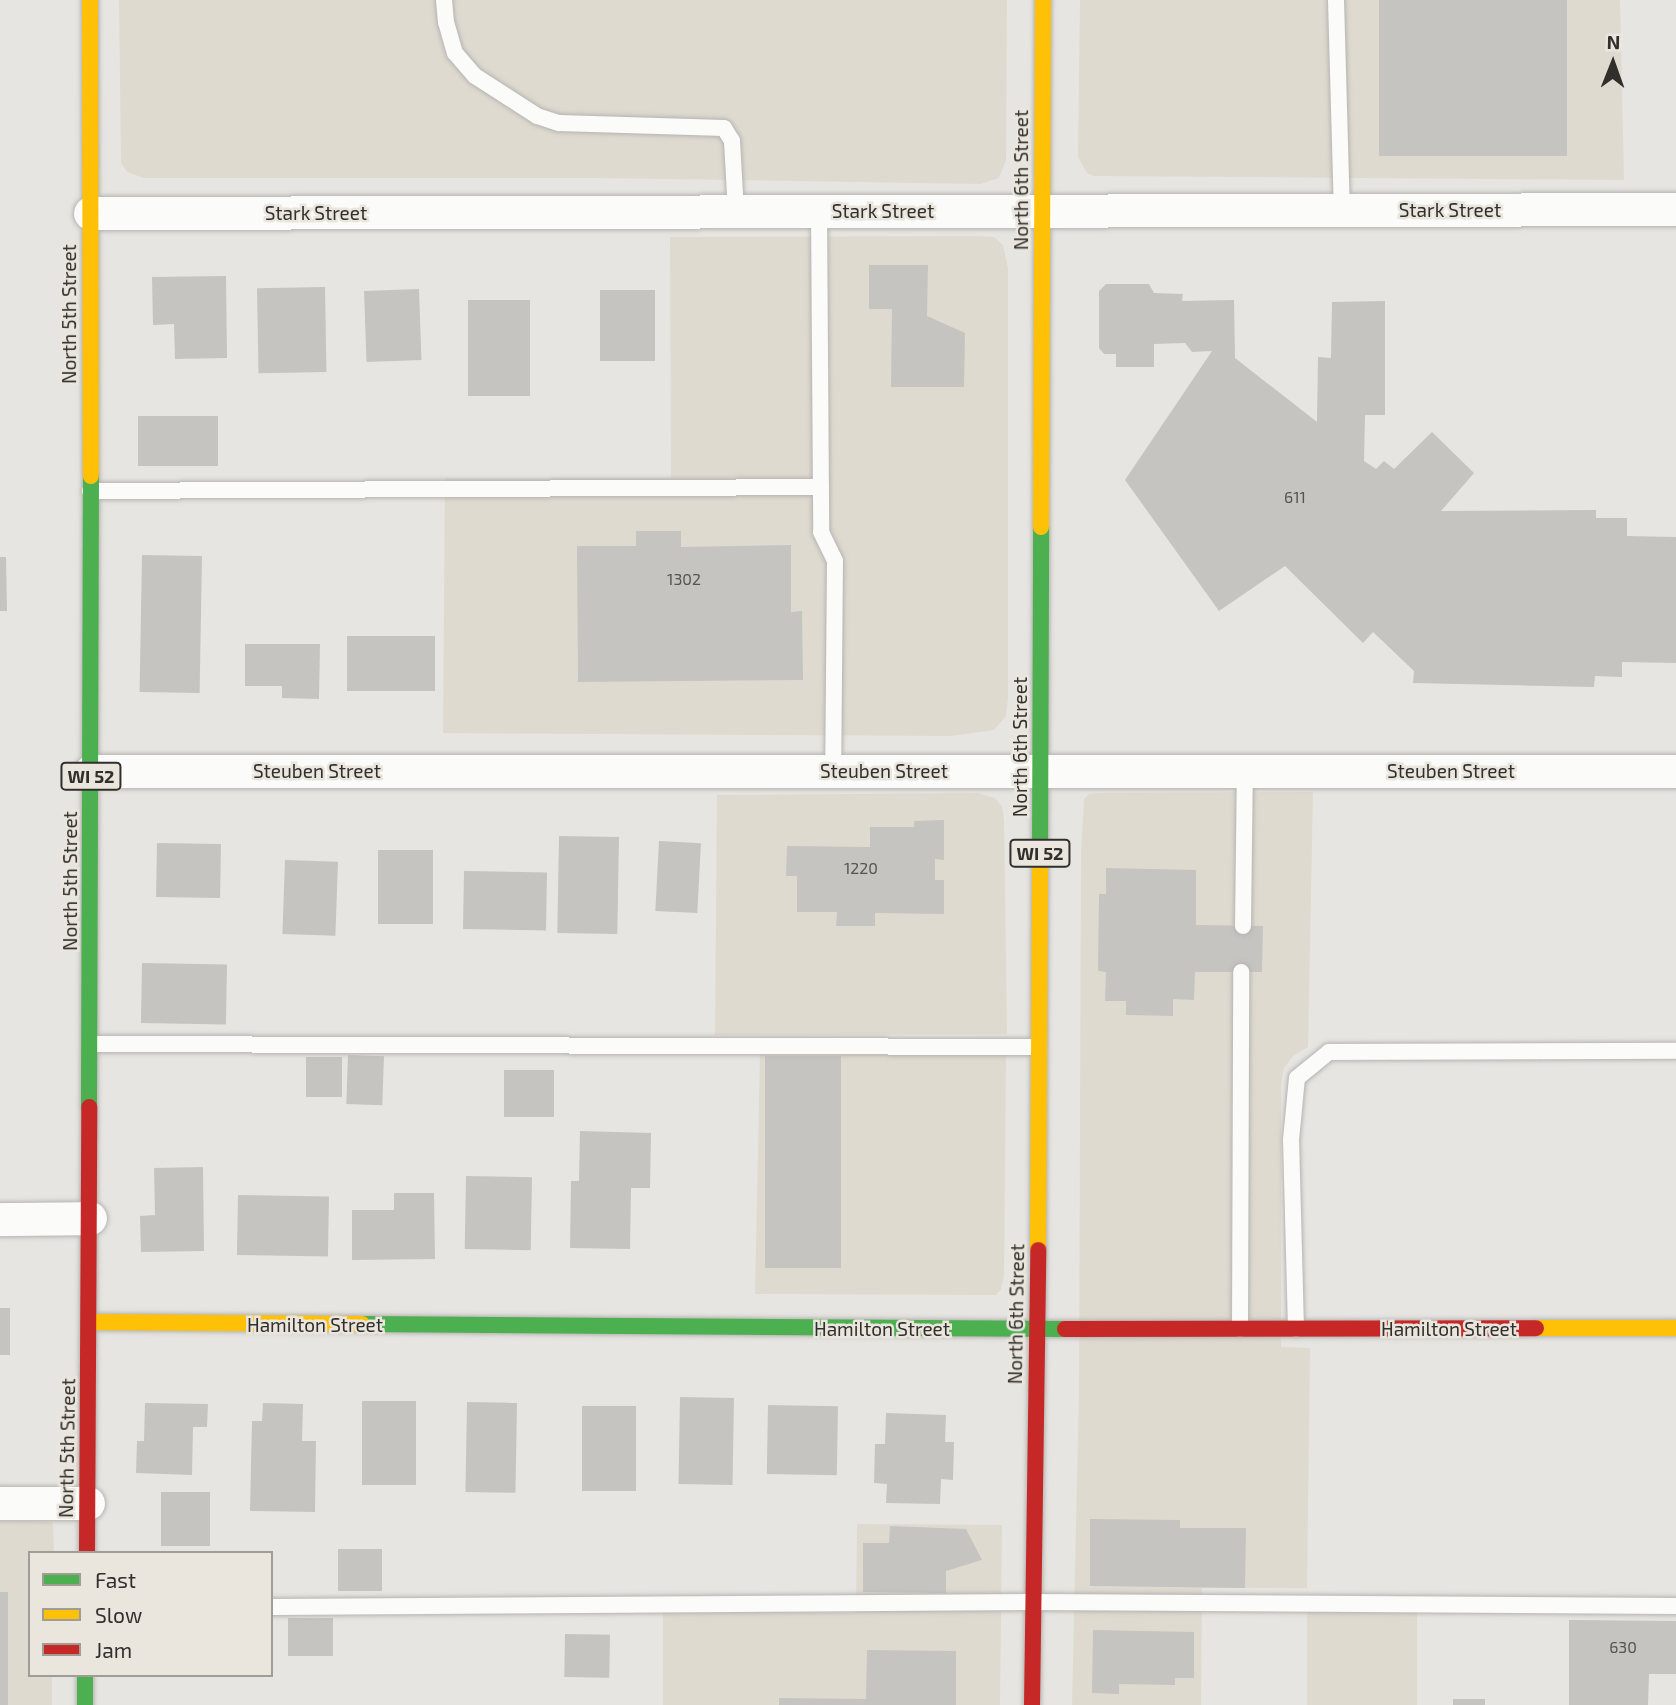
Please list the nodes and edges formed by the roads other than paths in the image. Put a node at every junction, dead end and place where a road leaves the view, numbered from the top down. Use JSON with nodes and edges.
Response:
{"nodes":[{"id":1,"x":90,"y":0,"type":"edge"},
{"id":2,"x":444,"y":0,"type":"edge"},
{"id":3,"x":1043,"y":0,"type":"edge"},
{"id":4,"x":1336,"y":0,"type":"edge"},
{"id":5,"x":1676,"y":209,"type":"edge"},
{"id":6,"x":1342,"y":210,"type":"junction"},
{"id":7,"x":819,"y":211,"type":"junction"},
{"id":8,"x":1042,"y":211,"type":"junction"},
{"id":9,"x":736,"y":212,"type":"junction"},
{"id":10,"x":90,"y":213,"type":"junction"},
{"id":11,"x":821,"y":487,"type":"junction"},
{"id":12,"x":90,"y":491,"type":"junction"},
{"id":13,"x":91,"y":771,"type":"junction"},
{"id":14,"x":833,"y":771,"type":"junction"},
{"id":15,"x":1041,"y":771,"type":"junction"},
{"id":16,"x":1245,"y":771,"type":"junction"},
{"id":17,"x":1676,"y":771,"type":"edge"},
{"id":18,"x":1243,"y":926,"type":"dead end"},
{"id":19,"x":1241,"y":972,"type":"dead end"},
{"id":20,"x":90,"y":1045,"type":"junction"},
{"id":21,"x":1039,"y":1047,"type":"junction"},
{"id":22,"x":1676,"y":1051,"type":"edge"},
{"id":23,"x":90,"y":1218,"type":"junction"},
{"id":24,"x":0,"y":1219,"type":"edge"},
{"id":25,"x":89,"y":1322,"type":"junction"},
{"id":26,"x":1676,"y":1328,"type":"edge"},
{"id":27,"x":1037,"y":1329,"type":"junction"},
{"id":28,"x":1240,"y":1329,"type":"junction"},
{"id":29,"x":1296,"y":1329,"type":"junction"},
{"id":30,"x":0,"y":1503,"type":"edge"},
{"id":31,"x":88,"y":1503,"type":"junction"},
{"id":32,"x":87,"y":1551,"type":"edge"},
{"id":33,"x":1033,"y":1602,"type":"junction"},
{"id":34,"x":1676,"y":1606,"type":"edge"},
{"id":35,"x":273,"y":1607,"type":"edge"},
{"id":36,"x":85,"y":1677,"type":"edge"},
{"id":37,"x":85,"y":1705,"type":"edge"},
{"id":38,"x":1032,"y":1705,"type":"edge"}],
"edges":[{"from":1,"to":10,"type":"main road","name":"North 5th Street","number":"WI 52"},
{"from":2,"to":9,"type":"lane"},
{"from":3,"to":8,"type":"main road","name":"North 6th Street","number":"WI 52"},
{"from":4,"to":6,"type":"lane"},
{"from":5,"to":6,"type":"street","name":"Stark Street"},
{"from":6,"to":8,"type":"street","name":"Stark Street"},
{"from":7,"to":8,"type":"street","name":"Stark Street"},
{"from":7,"to":9,"type":"street","name":"Stark Street"},
{"from":7,"to":11,"type":"lane"},
{"from":8,"to":15,"type":"main road","name":"North 6th Street","number":"WI 52"},
{"from":9,"to":10,"type":"street","name":"Stark Street"},
{"from":10,"to":12,"type":"main road","name":"North 5th Street","number":"WI 52"},
{"from":11,"to":12,"type":"lane"},
{"from":11,"to":14,"type":"lane"},
{"from":12,"to":13,"type":"main road","name":"North 5th Street","number":"WI 52"},
{"from":13,"to":14,"type":"street","name":"Steuben Street"},
{"from":13,"to":20,"type":"main road","name":"North 5th Street","number":"WI 52"},
{"from":14,"to":15,"type":"street","name":"Steuben Street"},
{"from":15,"to":16,"type":"street","name":"Steuben Street"},
{"from":15,"to":21,"type":"main road","name":"North 6th Street","number":"WI 52"},
{"from":16,"to":17,"type":"street","name":"Steuben Street"},
{"from":16,"to":18,"type":"lane"},
{"from":19,"to":28,"type":"lane"},
{"from":20,"to":21,"type":"lane"},
{"from":20,"to":23,"type":"main road","name":"North 5th Street","number":"WI 52"},
{"from":21,"to":27,"type":"main road","name":"North 6th Street","number":"WI 52"},
{"from":22,"to":29,"type":"lane"},
{"from":23,"to":24,"type":"street"},
{"from":23,"to":25,"type":"main road","name":"North 5th Street","number":"WI 52"},
{"from":25,"to":27,"type":"main road","name":"Hamilton Street"},
{"from":25,"to":31,"type":"main road","name":"North 5th Street","number":"WI 52"},
{"from":26,"to":29,"type":"main road","name":"Hamilton Street"},
{"from":27,"to":28,"type":"main road","name":"Hamilton Street"},
{"from":27,"to":33,"type":"main road","name":"North 6th Street","number":"WI 52"},
{"from":28,"to":29,"type":"main road","name":"Hamilton Street"},
{"from":30,"to":31,"type":"street"},
{"from":31,"to":32,"type":"main road","name":"North 5th Street","number":"WI 52"},
{"from":33,"to":34,"type":"lane"},
{"from":33,"to":35,"type":"lane"},
{"from":33,"to":38,"type":"main road","name":"North 6th Street","number":"WI 52"},
{"from":36,"to":37,"type":"main road"}]}
